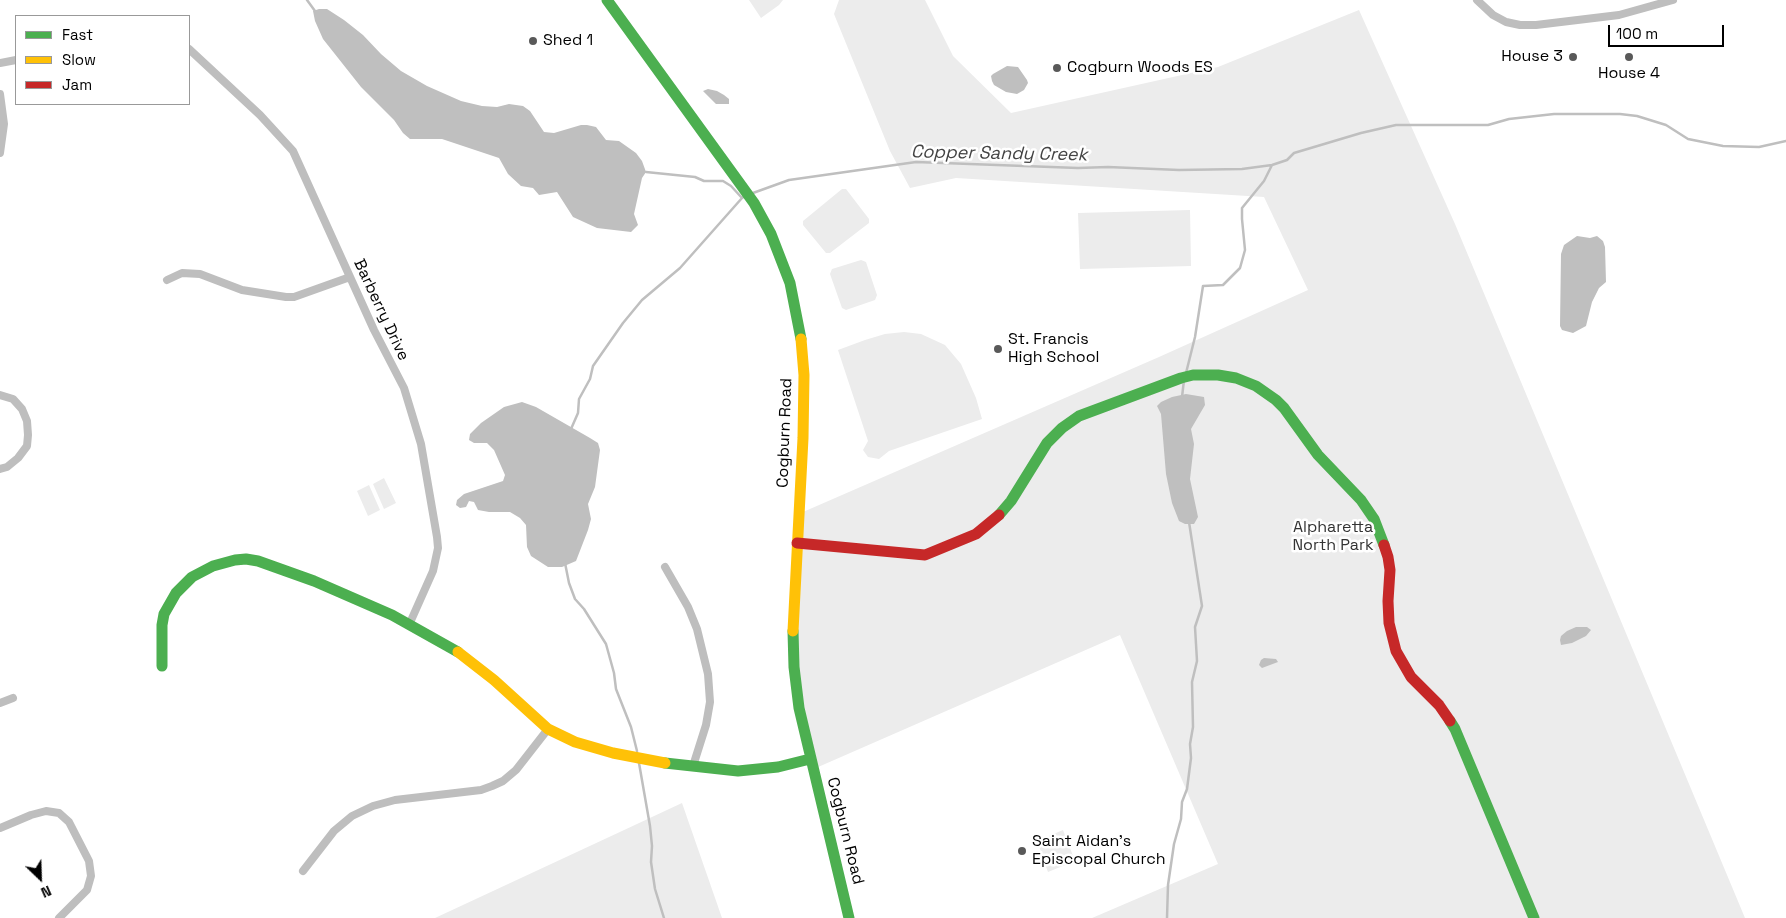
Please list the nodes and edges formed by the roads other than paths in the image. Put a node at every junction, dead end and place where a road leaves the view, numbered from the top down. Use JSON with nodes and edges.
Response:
{"nodes":[{"id":1,"x":607,"y":0,"type":"edge"},
{"id":2,"x":1477,"y":0,"type":"edge"},
{"id":3,"x":1673,"y":0,"type":"edge"},
{"id":4,"x":190,"y":49,"type":"edge"},
{"id":5,"x":15,"y":60,"type":"edge"},
{"id":6,"x":0,"y":62,"type":"edge"},
{"id":7,"x":0,"y":94,"type":"edge"},
{"id":8,"x":0,"y":153,"type":"edge"},
{"id":9,"x":350,"y":277,"type":"junction"},
{"id":10,"x":167,"y":280,"type":"dead end"},
{"id":11,"x":0,"y":395,"type":"edge"},
{"id":12,"x":0,"y":469,"type":"edge"},
{"id":13,"x":797,"y":543,"type":"junction"},
{"id":14,"x":665,"y":567,"type":"dead end"},
{"id":15,"x":409,"y":625,"type":"junction"},
{"id":16,"x":162,"y":666,"type":"dead end"},
{"id":17,"x":13,"y":698,"type":"dead end"},
{"id":18,"x":0,"y":704,"type":"edge"},
{"id":19,"x":548,"y":729,"type":"junction"},
{"id":20,"x":810,"y":760,"type":"junction"},
{"id":21,"x":693,"y":766,"type":"junction"},
{"id":22,"x":0,"y":828,"type":"edge"},
{"id":23,"x":303,"y":871,"type":"dead end"},
{"id":24,"x":59,"y":918,"type":"edge"},
{"id":25,"x":849,"y":918,"type":"edge"},
{"id":26,"x":1534,"y":918,"type":"edge"}],
"edges":[{"from":1,"to":13,"type":"street","name":"Cogburn Road"},
{"from":2,"to":3,"type":"street"},
{"from":4,"to":9,"type":"street","name":"Barberry Drive"},
{"from":5,"to":6,"type":"street"},
{"from":7,"to":8,"type":"street"},
{"from":9,"to":10,"type":"street"},
{"from":9,"to":15,"type":"street","name":"Barberry Drive"},
{"from":11,"to":12,"type":"street"},
{"from":13,"to":20,"type":"street","name":"Cogburn Road"},
{"from":13,"to":26,"type":"street"},
{"from":14,"to":21,"type":"street"},
{"from":15,"to":16,"type":"street"},
{"from":15,"to":19,"type":"street"},
{"from":17,"to":18,"type":"street"},
{"from":19,"to":21,"type":"street"},
{"from":19,"to":23,"type":"street"},
{"from":20,"to":21,"type":"street"},
{"from":20,"to":25,"type":"street","name":"Cogburn Road"},
{"from":22,"to":24,"type":"street"}]}
